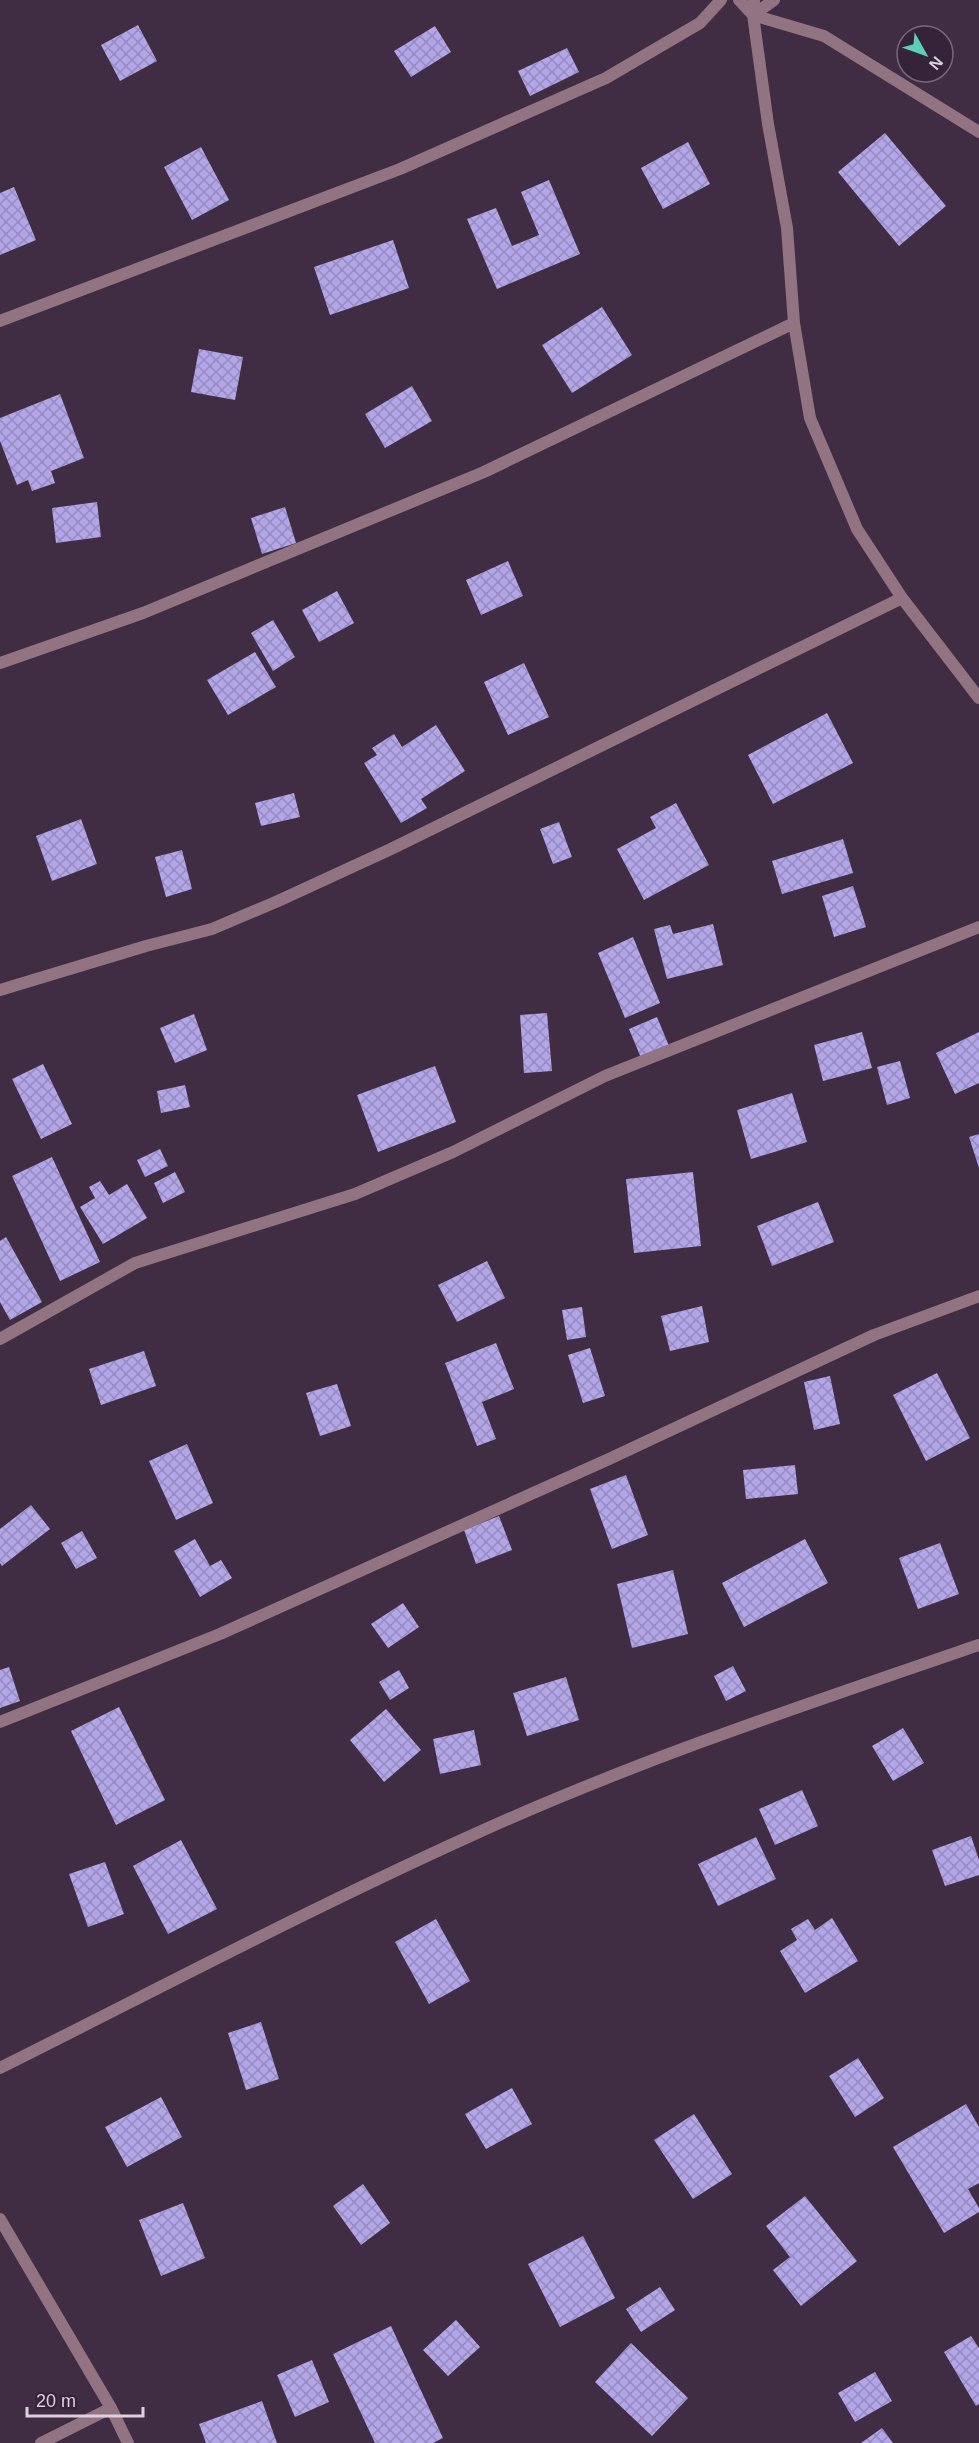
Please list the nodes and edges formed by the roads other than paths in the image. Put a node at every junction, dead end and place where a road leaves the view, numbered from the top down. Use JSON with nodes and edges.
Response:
{"nodes":[{"id":1,"x":721,"y":0,"type":"edge"},
{"id":2,"x":739,"y":0,"type":"edge"},
{"id":3,"x":754,"y":0,"type":"edge"},
{"id":4,"x":774,"y":0,"type":"edge"},
{"id":5,"x":753,"y":15,"type":"junction"},
{"id":6,"x":979,"y":132,"type":"edge"},
{"id":7,"x":0,"y":321,"type":"edge"},
{"id":8,"x":794,"y":323,"type":"junction"},
{"id":9,"x":902,"y":598,"type":"junction"},
{"id":10,"x":0,"y":663,"type":"edge"},
{"id":11,"x":979,"y":698,"type":"edge"},
{"id":12,"x":979,"y":927,"type":"edge"},
{"id":13,"x":0,"y":990,"type":"edge"},
{"id":14,"x":979,"y":1296,"type":"edge"},
{"id":15,"x":0,"y":1339,"type":"edge"},
{"id":16,"x":979,"y":1645,"type":"edge"},
{"id":17,"x":0,"y":1722,"type":"edge"},
{"id":18,"x":0,"y":2068,"type":"edge"},
{"id":19,"x":0,"y":2219,"type":"edge"},
{"id":20,"x":111,"y":2408,"type":"junction"},
{"id":21,"x":42,"y":2443,"type":"edge"},
{"id":22,"x":128,"y":2443,"type":"edge"}],
"edges":[{"from":1,"to":7,"type":"street"},
{"from":2,"to":5,"type":"street"},
{"from":3,"to":5,"type":"street"},
{"from":4,"to":5,"type":"street"},
{"from":5,"to":6,"type":"street"},
{"from":5,"to":8,"type":"street"},
{"from":8,"to":9,"type":"street"},
{"from":8,"to":10,"type":"street"},
{"from":9,"to":11,"type":"street"},
{"from":9,"to":13,"type":"street"},
{"from":12,"to":15,"type":"street"},
{"from":14,"to":17,"type":"street"},
{"from":16,"to":18,"type":"street"},
{"from":19,"to":20,"type":"street"},
{"from":20,"to":21,"type":"street"},
{"from":20,"to":22,"type":"street"}]}
